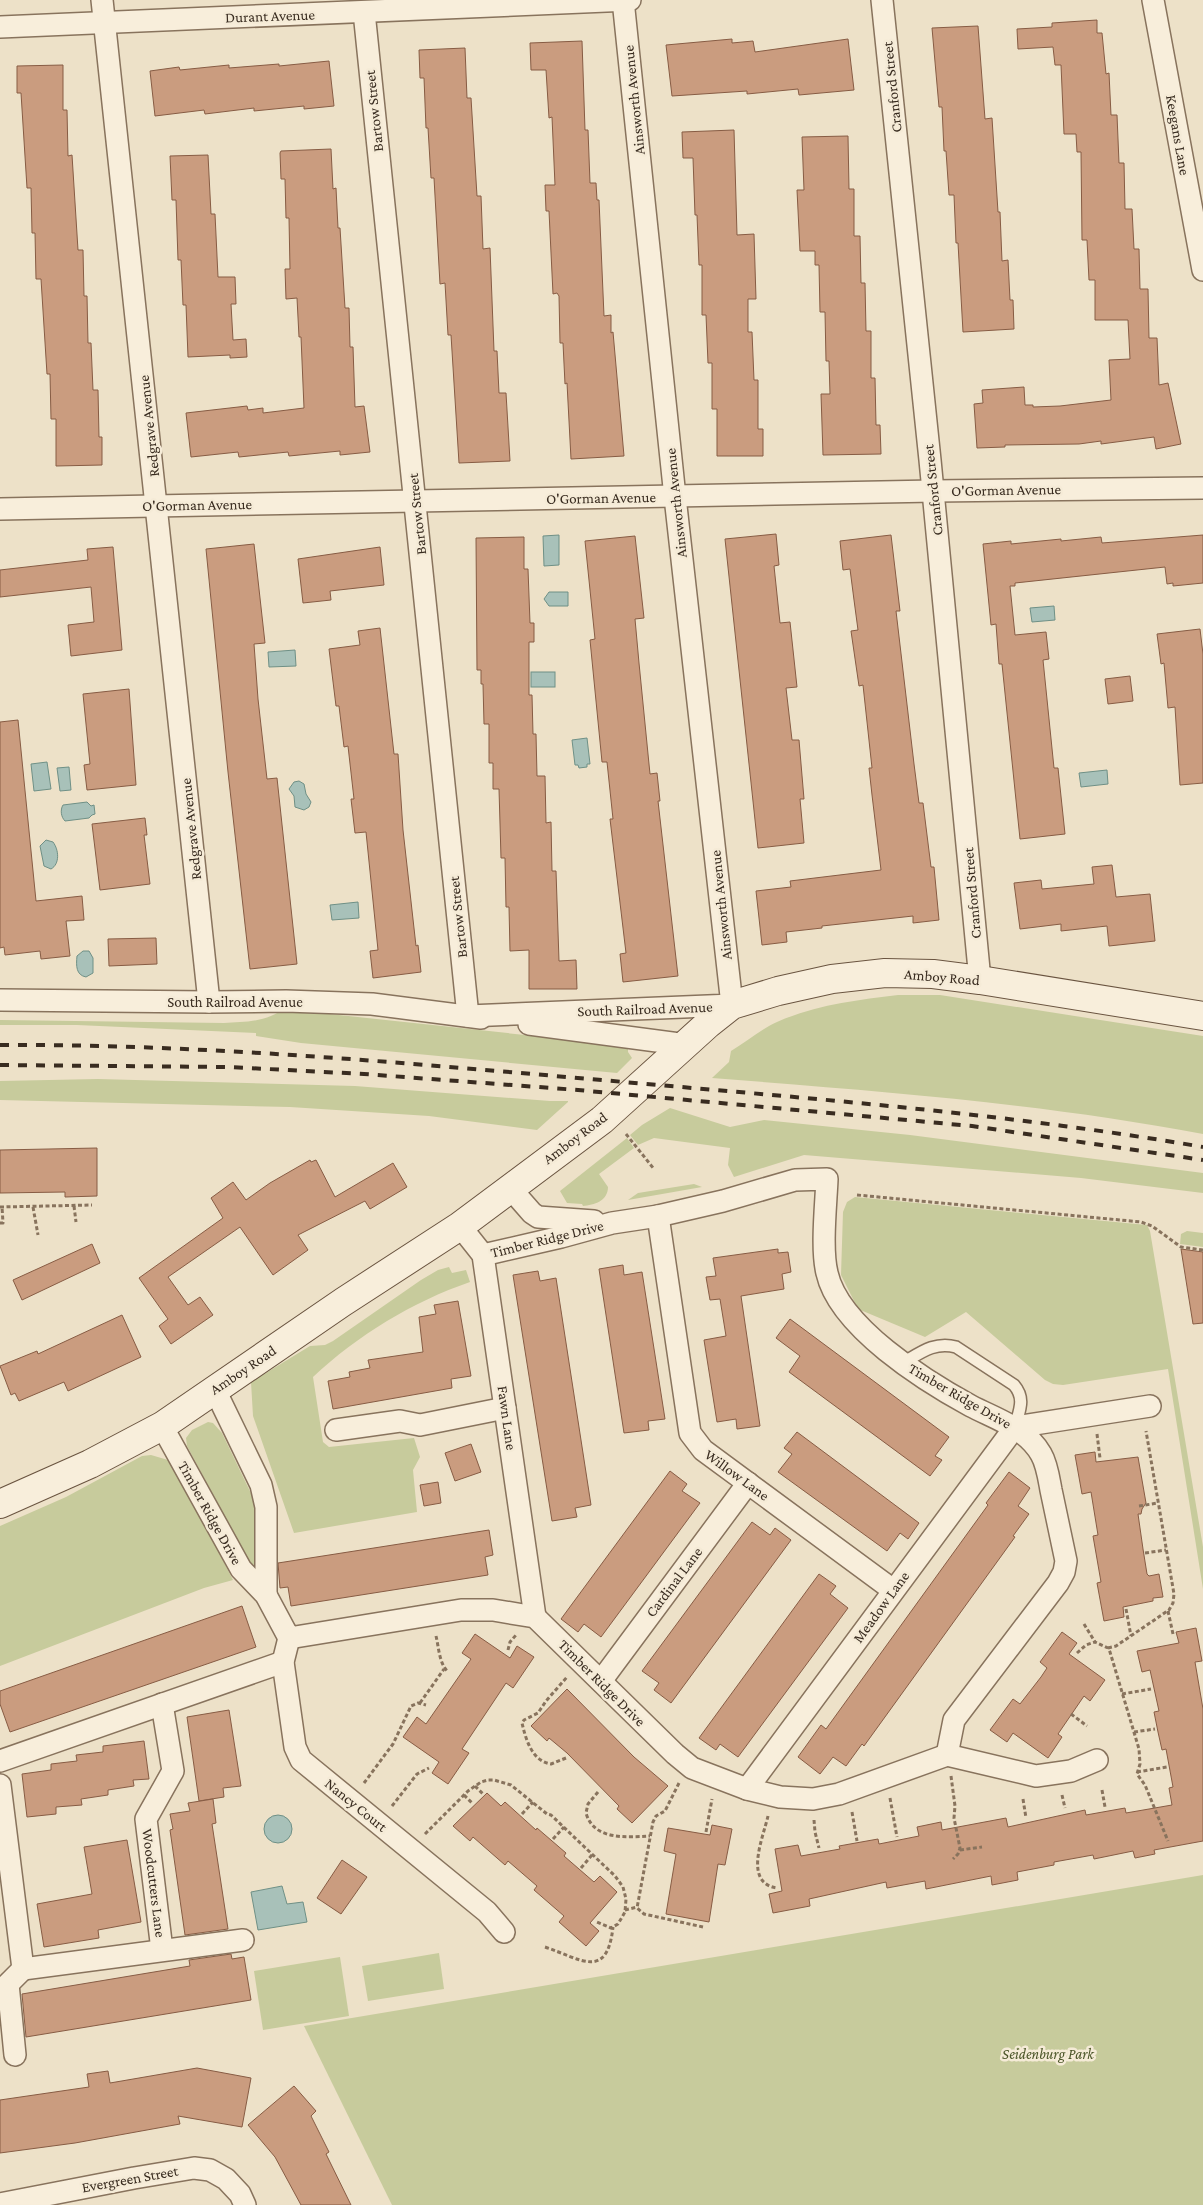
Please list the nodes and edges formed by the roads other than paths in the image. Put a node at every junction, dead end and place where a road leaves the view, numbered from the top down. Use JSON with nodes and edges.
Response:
{"nodes":[{"id":1,"x":102,"y":0,"type":"edge"},
{"id":2,"x":623,"y":0,"type":"edge"},
{"id":3,"x":630,"y":0,"type":"edge"},
{"id":4,"x":882,"y":0,"type":"edge"},
{"id":5,"x":1153,"y":0,"type":"edge"},
{"id":6,"x":364,"y":12,"type":"junction"},
{"id":7,"x":105,"y":22,"type":"junction"},
{"id":8,"x":0,"y":27,"type":"edge"},
{"id":9,"x":1200,"y":236,"type":"edge"},
{"id":10,"x":1203,"y":270,"type":"edge"},
{"id":11,"x":1203,"y":488,"type":"edge"},
{"id":12,"x":934,"y":491,"type":"junction"},
{"id":13,"x":675,"y":497,"type":"junction"},
{"id":14,"x":416,"y":501,"type":"junction"},
{"id":15,"x":157,"y":505,"type":"junction"},
{"id":16,"x":0,"y":508,"type":"edge"},
{"id":17,"x":980,"y":980,"type":"junction"},
{"id":18,"x":0,"y":1000,"type":"edge"},
{"id":19,"x":209,"y":1002,"type":"junction"},
{"id":20,"x":732,"y":1005,"type":"junction"},
{"id":21,"x":468,"y":1016,"type":"junction"},
{"id":22,"x":1203,"y":1016,"type":"edge"},
{"id":23,"x":687,"y":1045,"type":"junction"},
{"id":24,"x":510,"y":1188,"type":"junction"},
{"id":25,"x":658,"y":1216,"type":"junction"},
{"id":26,"x":612,"y":1222,"type":"junction"},
{"id":27,"x":460,"y":1226,"type":"junction"},
{"id":28,"x":483,"y":1254,"type":"junction"},
{"id":29,"x":903,"y":1363,"type":"junction"},
{"id":30,"x":214,"y":1390,"type":"junction"},
{"id":31,"x":1150,"y":1406,"type":"dead end"},
{"id":32,"x":505,"y":1408,"type":"junction"},
{"id":33,"x":162,"y":1426,"type":"junction"},
{"id":34,"x":1015,"y":1427,"type":"junction"},
{"id":35,"x":336,"y":1430,"type":"dead end"},
{"id":36,"x":748,"y":1483,"type":"junction"},
{"id":37,"x":0,"y":1504,"type":"edge"},
{"id":38,"x":893,"y":1590,"type":"junction"},
{"id":39,"x":266,"y":1595,"type":"junction"},
{"id":40,"x":535,"y":1617,"type":"junction"},
{"id":41,"x":289,"y":1638,"type":"junction"},
{"id":42,"x":283,"y":1662,"type":"junction"},
{"id":43,"x":601,"y":1681,"type":"junction"},
{"id":44,"x":162,"y":1704,"type":"junction"},
{"id":45,"x":948,"y":1755,"type":"junction"},
{"id":46,"x":1097,"y":1760,"type":"dead end"},
{"id":47,"x":0,"y":1761,"type":"edge"},
{"id":48,"x":0,"y":1785,"type":"edge"},
{"id":49,"x":747,"y":1788,"type":"junction"},
{"id":50,"x":504,"y":1932,"type":"dead end"},
{"id":51,"x":243,"y":1940,"type":"dead end"},
{"id":52,"x":162,"y":1950,"type":"junction"},
{"id":53,"x":23,"y":1969,"type":"junction"},
{"id":54,"x":15,"y":2055,"type":"dead end"},
{"id":55,"x":0,"y":2204,"type":"edge"},
{"id":56,"x":245,"y":2205,"type":"edge"}],
"edges":[{"from":1,"to":7,"type":"street","name":"Redgrave Avenue"},
{"from":2,"to":3,"type":"street","name":"Durant Avenue"},
{"from":2,"to":6,"type":"street","name":"Durant Avenue"},
{"from":2,"to":13,"type":"street","name":"Ainsworth Avenue"},
{"from":4,"to":12,"type":"street","name":"Cranford Street"},
{"from":5,"to":9,"type":"street","name":"Keegans Lane"},
{"from":6,"to":7,"type":"street","name":"Durant Avenue"},
{"from":6,"to":14,"type":"street","name":"Bartow Street"},
{"from":7,"to":8,"type":"street","name":"Durant Avenue"},
{"from":7,"to":15,"type":"street","name":"Redgrave Avenue"},
{"from":9,"to":10,"type":"street","name":"Keegans Lane"},
{"from":11,"to":12,"type":"street","name":"O'Gorman Avenue"},
{"from":12,"to":13,"type":"street","name":"O'Gorman Avenue"},
{"from":12,"to":17,"type":"street","name":"Cranford Street"},
{"from":13,"to":14,"type":"street","name":"O'Gorman Avenue"},
{"from":13,"to":20,"type":"street","name":"Ainsworth Avenue"},
{"from":14,"to":15,"type":"street","name":"O'Gorman Avenue"},
{"from":14,"to":21,"type":"street","name":"Bartow Street"},
{"from":15,"to":16,"type":"street","name":"O'Gorman Avenue"},
{"from":15,"to":19,"type":"street","name":"Redgrave Avenue"},
{"from":17,"to":20,"type":"main road","name":"Amboy Road"},
{"from":17,"to":22,"type":"main road","name":"Amboy Road"},
{"from":18,"to":19,"type":"street","name":"South Railroad Avenue"},
{"from":19,"to":21,"type":"street","name":"South Railroad Avenue"},
{"from":20,"to":21,"type":"street","name":"South Railroad Avenue"},
{"from":20,"to":23,"type":"main road","name":"Amboy Road"},
{"from":21,"to":23,"type":"street","name":"South Railroad Avenue"},
{"from":23,"to":24,"type":"main road","name":"Amboy Road"},
{"from":24,"to":26,"type":"street","name":"Timber Ridge Drive"},
{"from":24,"to":27,"type":"main road","name":"Amboy Road"},
{"from":25,"to":26,"type":"street","name":"Timber Ridge Drive"},
{"from":25,"to":29,"type":"street","name":"Timber Ridge Drive"},
{"from":25,"to":36,"type":"street","name":"Willow Lane"},
{"from":26,"to":28,"type":"street","name":"Timber Ridge Drive"},
{"from":27,"to":28,"type":"street"},
{"from":27,"to":30,"type":"main road","name":"Amboy Road"},
{"from":28,"to":32,"type":"street","name":"Fawn Lane"},
{"from":29,"to":34,"type":"street","name":"Timber Ridge Drive"},
{"from":29,"to":34,"type":"lane"},
{"from":30,"to":33,"type":"main road","name":"Amboy Road"},
{"from":30,"to":39,"type":"street","name":"Timber Ridge Drive"},
{"from":31,"to":34,"type":"street"},
{"from":32,"to":35,"type":"street"},
{"from":32,"to":40,"type":"street","name":"Fawn Lane"},
{"from":33,"to":37,"type":"main road","name":"Amboy Road"},
{"from":33,"to":39,"type":"street","name":"Timber Ridge Drive"},
{"from":34,"to":38,"type":"street","name":"Meadow Lane"},
{"from":34,"to":45,"type":"street","name":"Timber Ridge Drive"},
{"from":36,"to":38,"type":"street","name":"Willow Lane"},
{"from":36,"to":43,"type":"street","name":"Cardinal Lane"},
{"from":38,"to":49,"type":"street","name":"Meadow Lane"},
{"from":39,"to":41,"type":"street","name":"Timber Ridge Drive"},
{"from":40,"to":41,"type":"street"},
{"from":40,"to":43,"type":"street","name":"Timber Ridge Drive"},
{"from":41,"to":42,"type":"street","name":"Nancy Court"},
{"from":42,"to":44,"type":"street"},
{"from":42,"to":50,"type":"street","name":"Nancy Court"},
{"from":43,"to":49,"type":"street","name":"Timber Ridge Drive"},
{"from":44,"to":47,"type":"street"},
{"from":44,"to":52,"type":"street","name":"Woodcutters Lane"},
{"from":45,"to":46,"type":"street"},
{"from":45,"to":49,"type":"street","name":"Timber Ridge Drive"},
{"from":48,"to":53,"type":"street"},
{"from":51,"to":52,"type":"street","name":"Woodcutters Lane"},
{"from":52,"to":53,"type":"street","name":"Woodcutters Lane"},
{"from":53,"to":54,"type":"street"},
{"from":55,"to":56,"type":"street","name":"Evergreen Street"}]}
